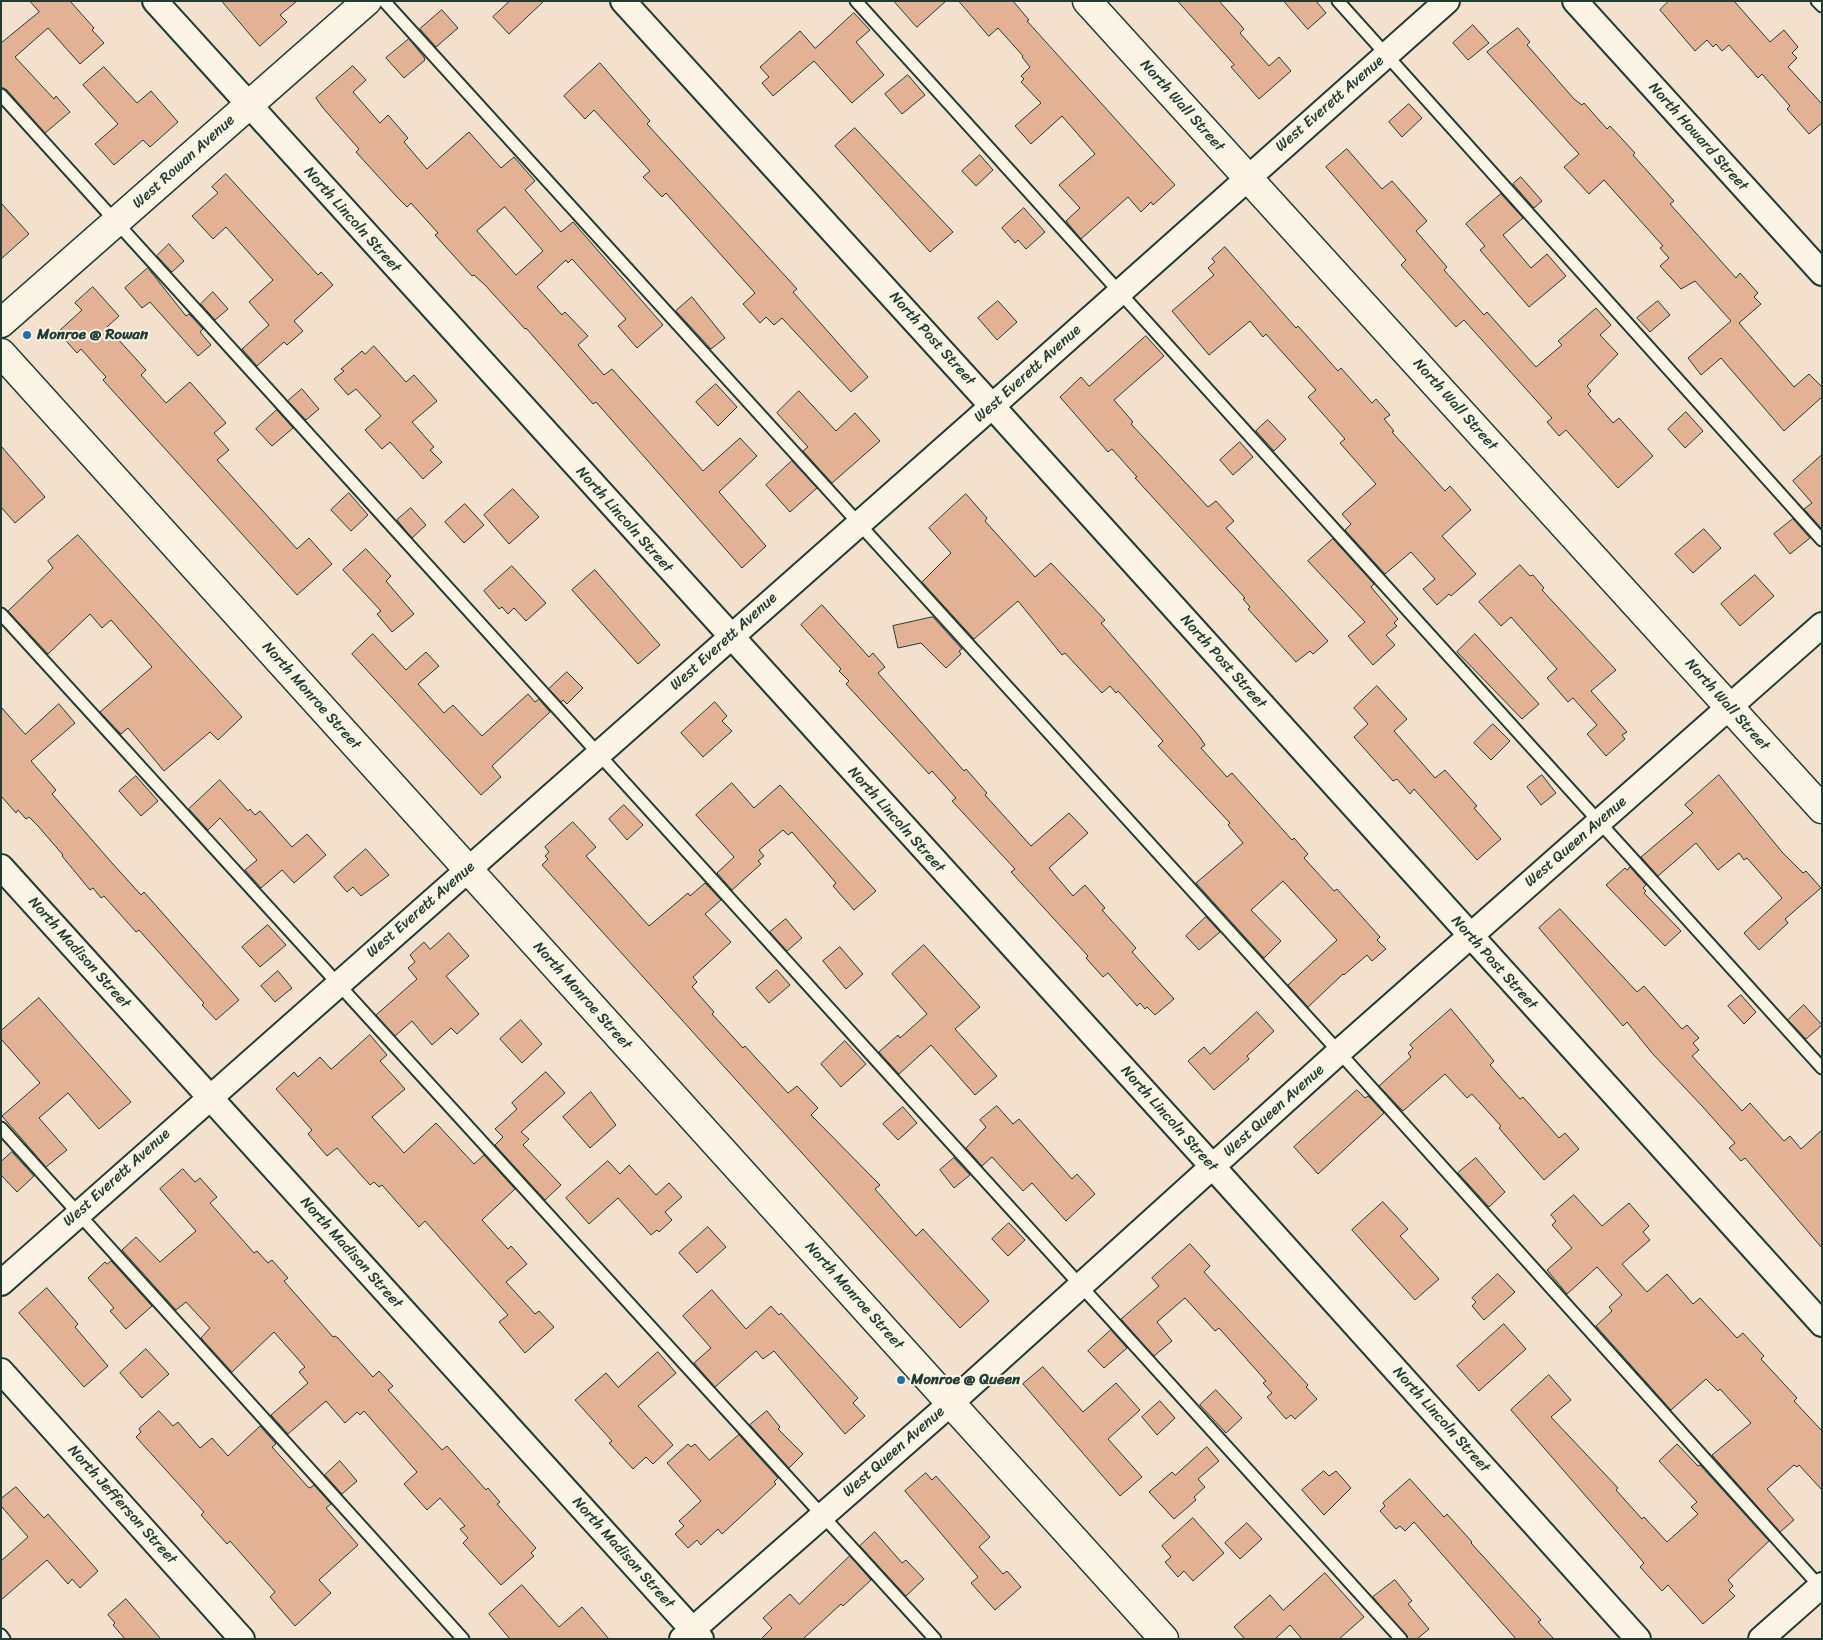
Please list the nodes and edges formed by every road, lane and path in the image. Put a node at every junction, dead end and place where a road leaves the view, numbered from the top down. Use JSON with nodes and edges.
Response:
{"nodes":[{"id":1,"x":154,"y":1,"type":"edge"},
{"id":2,"x":367,"y":1,"type":"edge"},
{"id":3,"x":384,"y":1,"type":"edge"},
{"id":4,"x":623,"y":1,"type":"edge"},
{"id":5,"x":856,"y":1,"type":"edge"},
{"id":6,"x":1087,"y":1,"type":"edge"},
{"id":7,"x":1338,"y":1,"type":"edge"},
{"id":8,"x":1447,"y":1,"type":"edge"},
{"id":9,"x":1575,"y":1,"type":"edge"},
{"id":10,"x":1817,"y":1,"type":"edge"},
{"id":11,"x":1822,"y":6,"type":"edge"},
{"id":12,"x":1386,"y":55,"type":"junction"},
{"id":13,"x":1,"y":95,"type":"edge"},
{"id":14,"x":248,"y":105,"type":"junction"},
{"id":15,"x":1247,"y":177,"type":"junction"},
{"id":16,"x":115,"y":222,"type":"junction"},
{"id":17,"x":1822,"y":273,"type":"edge"},
{"id":18,"x":1120,"y":292,"type":"junction"},
{"id":19,"x":1,"y":323,"type":"edge"},
{"id":20,"x":1,"y":353,"type":"edge"},
{"id":21,"x":992,"y":406,"type":"junction"},
{"id":22,"x":857,"y":524,"type":"junction"},
{"id":23,"x":1822,"y":540,"type":"edge"},
{"id":24,"x":1,"y":614,"type":"edge"},
{"id":25,"x":1822,"y":625,"type":"edge"},
{"id":26,"x":730,"y":637,"type":"junction"},
{"id":27,"x":1730,"y":708,"type":"junction"},
{"id":28,"x":599,"y":753,"type":"junction"},
{"id":29,"x":1822,"y":809,"type":"edge"},
{"id":30,"x":1600,"y":821,"type":"junction"},
{"id":31,"x":1,"y":867,"type":"edge"},
{"id":32,"x":467,"y":869,"type":"junction"},
{"id":33,"x":1470,"y":936,"type":"junction"},
{"id":34,"x":339,"y":982,"type":"junction"},
{"id":35,"x":1339,"y":1052,"type":"junction"},
{"id":36,"x":1822,"y":1068,"type":"edge"},
{"id":37,"x":209,"y":1096,"type":"junction"},
{"id":38,"x":1,"y":1128,"type":"edge"},
{"id":39,"x":1213,"y":1167,"type":"junction"},
{"id":40,"x":78,"y":1214,"type":"junction"},
{"id":41,"x":1,"y":1283,"type":"edge"},
{"id":42,"x":1081,"y":1286,"type":"junction"},
{"id":43,"x":1822,"y":1324,"type":"edge"},
{"id":44,"x":1,"y":1371,"type":"edge"},
{"id":45,"x":951,"y":1403,"type":"junction"},
{"id":46,"x":824,"y":1514,"type":"junction"},
{"id":47,"x":1821,"y":1587,"type":"edge"},
{"id":48,"x":1,"y":1635,"type":"edge"},
{"id":49,"x":691,"y":1636,"type":"edge"},
{"id":50,"x":4,"y":1639,"type":"edge"},
{"id":51,"x":242,"y":1639,"type":"edge"},
{"id":52,"x":463,"y":1639,"type":"edge"},
{"id":53,"x":935,"y":1639,"type":"edge"},
{"id":54,"x":1164,"y":1639,"type":"edge"},
{"id":55,"x":1401,"y":1639,"type":"edge"},
{"id":56,"x":1638,"y":1639,"type":"edge"},
{"id":57,"x":1761,"y":1639,"type":"edge"}],
"edges":[{"from":1,"to":14,"type":"street","name":"North Lincoln Street"},
{"from":2,"to":14,"type":"main road","name":"West Rowan Avenue"},
{"from":3,"to":22,"type":"lane"},
{"from":4,"to":21,"type":"street","name":"North Post Street"},
{"from":5,"to":18,"type":"lane"},
{"from":6,"to":15,"type":"main road","name":"North Wall Street"},
{"from":7,"to":12,"type":"lane"},
{"from":8,"to":12,"type":"street","name":"West Everett Avenue"},
{"from":9,"to":17,"type":"street","name":"North Howard Street"},
{"from":10,"to":11,"type":"lane"},
{"from":12,"to":15,"type":"street","name":"West Everett Avenue"},
{"from":12,"to":23,"type":"lane"},
{"from":13,"to":16,"type":"lane"},
{"from":14,"to":16,"type":"main road","name":"West Rowan Avenue"},
{"from":14,"to":26,"type":"street","name":"North Lincoln Street"},
{"from":15,"to":18,"type":"street","name":"West Everett Avenue"},
{"from":15,"to":27,"type":"main road","name":"North Wall Street"},
{"from":16,"to":19,"type":"main road","name":"West Rowan Avenue"},
{"from":16,"to":28,"type":"lane"},
{"from":18,"to":21,"type":"street","name":"West Everett Avenue"},
{"from":18,"to":30,"type":"lane"},
{"from":20,"to":32,"type":"main road","name":"North Monroe Street"},
{"from":21,"to":22,"type":"street","name":"West Everett Avenue"},
{"from":21,"to":33,"type":"street","name":"North Post Street"},
{"from":22,"to":26,"type":"street","name":"West Everett Avenue"},
{"from":22,"to":35,"type":"lane"},
{"from":24,"to":34,"type":"lane"},
{"from":25,"to":27,"type":"street","name":"West Queen Avenue"},
{"from":26,"to":28,"type":"street","name":"West Everett Avenue"},
{"from":26,"to":39,"type":"street","name":"North Lincoln Street"},
{"from":27,"to":29,"type":"main road","name":"North Wall Street"},
{"from":27,"to":30,"type":"street","name":"West Queen Avenue"},
{"from":28,"to":32,"type":"street","name":"West Everett Avenue"},
{"from":28,"to":42,"type":"lane"},
{"from":30,"to":33,"type":"street","name":"West Queen Avenue"},
{"from":30,"to":36,"type":"lane"},
{"from":31,"to":37,"type":"street","name":"North Madison Street"},
{"from":32,"to":34,"type":"street","name":"West Everett Avenue"},
{"from":32,"to":45,"type":"main road","name":"North Monroe Street"},
{"from":33,"to":35,"type":"street","name":"West Queen Avenue"},
{"from":33,"to":43,"type":"street","name":"North Post Street"},
{"from":34,"to":37,"type":"street","name":"West Everett Avenue"},
{"from":34,"to":46,"type":"lane"},
{"from":35,"to":39,"type":"street","name":"West Queen Avenue"},
{"from":35,"to":47,"type":"lane"},
{"from":37,"to":40,"type":"street","name":"West Everett Avenue"},
{"from":37,"to":49,"type":"street","name":"North Madison Street"},
{"from":38,"to":40,"type":"lane"},
{"from":39,"to":42,"type":"street","name":"West Queen Avenue"},
{"from":39,"to":56,"type":"street","name":"North Lincoln Street"},
{"from":40,"to":41,"type":"street","name":"West Everett Avenue"},
{"from":40,"to":52,"type":"lane"},
{"from":42,"to":45,"type":"street","name":"West Queen Avenue"},
{"from":42,"to":55,"type":"lane"},
{"from":44,"to":51,"type":"street","name":"North Jefferson Street"},
{"from":45,"to":46,"type":"street","name":"West Queen Avenue"},
{"from":45,"to":54,"type":"main road","name":"North Monroe Street"},
{"from":46,"to":49,"type":"street","name":"West Queen Avenue"},
{"from":46,"to":53,"type":"lane"},
{"from":47,"to":57,"type":"street"},
{"from":48,"to":50,"type":"lane"}]}
